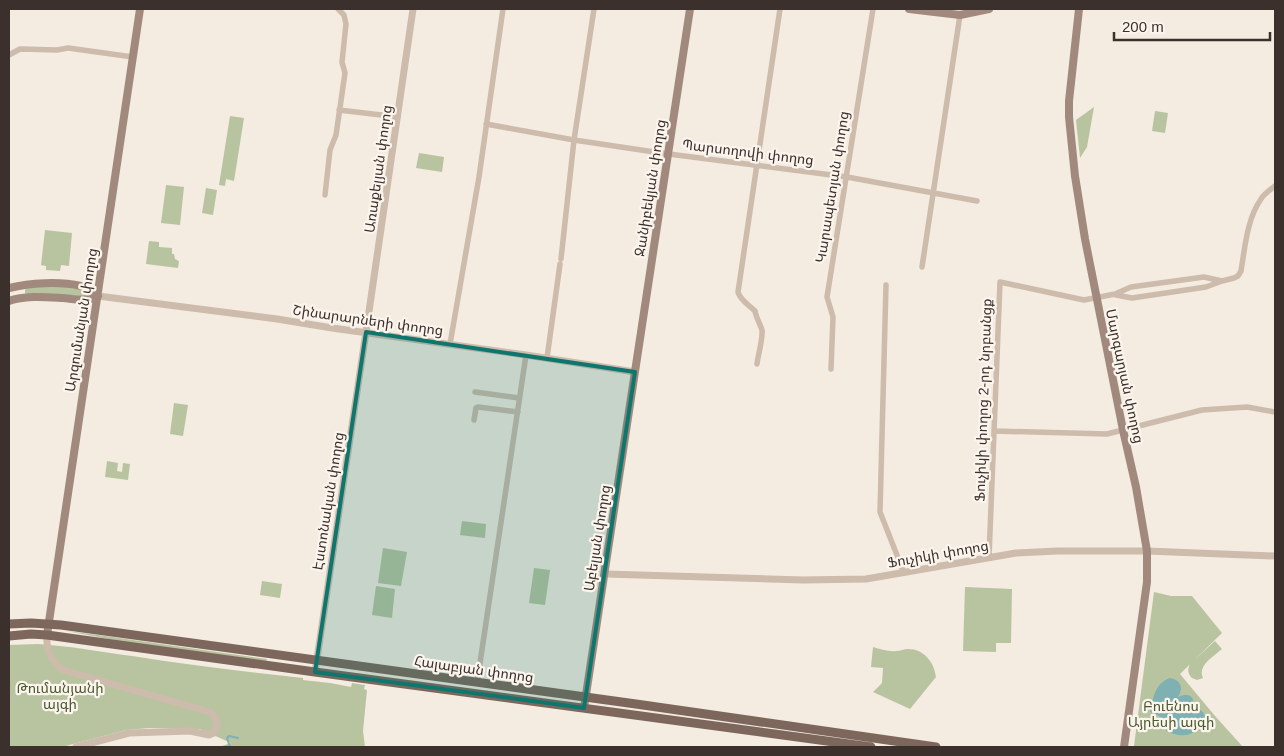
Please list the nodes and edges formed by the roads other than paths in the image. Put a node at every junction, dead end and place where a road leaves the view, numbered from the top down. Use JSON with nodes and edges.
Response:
{"nodes":[{"id":1,"x":140,"y":9,"type":"edge"},
{"id":2,"x":338,"y":9,"type":"edge"},
{"id":3,"x":413,"y":9,"type":"edge"},
{"id":4,"x":503,"y":9,"type":"edge"},
{"id":5,"x":594,"y":9,"type":"edge"},
{"id":6,"x":690,"y":9,"type":"edge"},
{"id":7,"x":780,"y":9,"type":"edge"},
{"id":8,"x":873,"y":9,"type":"edge"},
{"id":9,"x":910,"y":9,"type":"edge"},
{"id":10,"x":989,"y":9,"type":"edge"},
{"id":11,"x":1080,"y":9,"type":"edge"},
{"id":12,"x":921,"y":10,"type":"edge"},
{"id":13,"x":960,"y":15,"type":"junction"},
{"id":14,"x":9,"y":54,"type":"edge"},
{"id":15,"x":133,"y":56,"type":"junction"},
{"id":16,"x":339,"y":110,"type":"junction"},
{"id":17,"x":398,"y":117,"type":"junction"},
{"id":18,"x":486,"y":124,"type":"junction"},
{"id":19,"x":574,"y":140,"type":"junction"},
{"id":20,"x":668,"y":154,"type":"junction"},
{"id":21,"x":756,"y":165,"type":"junction"},
{"id":22,"x":847,"y":177,"type":"junction"},
{"id":23,"x":1275,"y":186,"type":"edge"},
{"id":24,"x":934,"y":193,"type":"junction"},
{"id":25,"x":325,"y":195,"type":"dead end"},
{"id":26,"x":977,"y":201,"type":"dead end"},
{"id":27,"x":922,"y":267,"type":"dead end"},
{"id":28,"x":1180,"y":281,"type":"junction"},
{"id":29,"x":1222,"y":281,"type":"junction"},
{"id":30,"x":886,"y":285,"type":"dead end"},
{"id":31,"x":1131,"y":287,"type":"junction"},
{"id":32,"x":9,"y":288,"type":"edge"},
{"id":33,"x":1182,"y":291,"type":"junction"},
{"id":34,"x":1115,"y":294,"type":"junction"},
{"id":35,"x":98,"y":296,"type":"junction"},
{"id":36,"x":1097,"y":298,"type":"junction"},
{"id":37,"x":1132,"y":298,"type":"junction"},
{"id":38,"x":9,"y":301,"type":"edge"},
{"id":39,"x":366,"y":332,"type":"junction"},
{"id":40,"x":450,"y":344,"type":"junction"},
{"id":41,"x":526,"y":354,"type":"junction"},
{"id":42,"x":547,"y":358,"type":"junction"},
{"id":43,"x":757,"y":364,"type":"dead end"},
{"id":44,"x":831,"y":369,"type":"dead end"},
{"id":45,"x":635,"y":372,"type":"junction"},
{"id":46,"x":475,"y":392,"type":"dead end"},
{"id":47,"x":519,"y":398,"type":"junction"},
{"id":48,"x":518,"y":412,"type":"junction"},
{"id":49,"x":1275,"y":412,"type":"edge"},
{"id":50,"x":474,"y":420,"type":"dead end"},
{"id":51,"x":1123,"y":430,"type":"junction"},
{"id":52,"x":994,"y":431,"type":"junction"},
{"id":53,"x":1148,"y":551,"type":"junction"},
{"id":54,"x":1275,"y":556,"type":"edge"},
{"id":55,"x":989,"y":558,"type":"junction"},
{"id":56,"x":904,"y":573,"type":"junction"},
{"id":57,"x":604,"y":574,"type":"junction"},
{"id":58,"x":9,"y":624,"type":"edge"},
{"id":59,"x":48,"y":624,"type":"junction"},
{"id":60,"x":47,"y":635,"type":"junction"},
{"id":61,"x":9,"y":636,"type":"edge"},
{"id":62,"x":316,"y":660,"type":"junction"},
{"id":63,"x":314,"y":672,"type":"junction"},
{"id":64,"x":477,"y":684,"type":"junction"},
{"id":65,"x":586,"y":698,"type":"junction"},
{"id":66,"x":656,"y":707,"type":"junction"},
{"id":67,"x":584,"y":708,"type":"junction"},
{"id":68,"x":655,"y":718,"type":"junction"},
{"id":69,"x":790,"y":731,"type":"junction"},
{"id":70,"x":76,"y":747,"type":"edge"},
{"id":71,"x":871,"y":747,"type":"edge"},
{"id":72,"x":936,"y":747,"type":"edge"},
{"id":73,"x":1124,"y":747,"type":"edge"},
{"id":74,"x":1128,"y":747,"type":"edge"}],
"edges":[{"from":1,"to":15,"type":"main road","name":"Արզումանյան փողոց"},
{"from":2,"to":16,"type":"street"},
{"from":3,"to":17,"type":"street","name":"Առաքելյան փողոց"},
{"from":4,"to":18,"type":"street"},
{"from":5,"to":19,"type":"street"},
{"from":6,"to":20,"type":"main road","name":"Ջանիբեկյան փողոց"},
{"from":7,"to":21,"type":"street"},
{"from":8,"to":22,"type":"street","name":"Կարապետյան փողոց"},
{"from":9,"to":12,"type":"main road"},
{"from":10,"to":13,"type":"main road"},
{"from":11,"to":36,"type":"main road","name":"Մարգարյան փողոց"},
{"from":12,"to":13,"type":"main road"},
{"from":13,"to":24,"type":"street"},
{"from":14,"to":15,"type":"street"},
{"from":15,"to":35,"type":"main road","name":"Արզումանյան փողոց"},
{"from":16,"to":17,"type":"street"},
{"from":16,"to":25,"type":"street"},
{"from":17,"to":39,"type":"street","name":"Առաքելյան փողոց"},
{"from":18,"to":19,"type":"street","name":"Պարսողովի փողոց"},
{"from":18,"to":40,"type":"street"},
{"from":19,"to":20,"type":"street","name":"Պարսողովի փողոց"},
{"from":19,"to":42,"type":"street"},
{"from":20,"to":21,"type":"street","name":"Պարսողովի փողոց"},
{"from":20,"to":45,"type":"main road","name":"Ջանիբեկյան փողոց"},
{"from":21,"to":22,"type":"street","name":"Պարսողովի փողոց"},
{"from":21,"to":43,"type":"street"},
{"from":22,"to":24,"type":"street","name":"Պարսողովի փողոց"},
{"from":22,"to":44,"type":"street","name":"Կարապետյան փողոց"},
{"from":23,"to":29,"type":"street"},
{"from":24,"to":26,"type":"street","name":"Պարսողովի փողոց"},
{"from":24,"to":27,"type":"street"},
{"from":28,"to":29,"type":"street"},
{"from":28,"to":31,"type":"street"},
{"from":28,"to":33,"type":"street"},
{"from":29,"to":33,"type":"street"},
{"from":30,"to":56,"type":"street"},
{"from":31,"to":34,"type":"street"},
{"from":31,"to":37,"type":"street"},
{"from":32,"to":35,"type":"main road","name":"Շինարարների փողոց"},
{"from":33,"to":37,"type":"street"},
{"from":34,"to":36,"type":"street"},
{"from":34,"to":37,"type":"street"},
{"from":35,"to":38,"type":"main road","name":"Շինարարների փողոց"},
{"from":35,"to":39,"type":"street","name":"Շինարարների փողոց"},
{"from":35,"to":59,"type":"main road","name":"Արզումանյան փողոց"},
{"from":36,"to":51,"type":"main road","name":"Մարգարյան փողոց"},
{"from":36,"to":52,"type":"street","name":"Ֆուչիկի փողոց 2-րդ նրբանցք"},
{"from":39,"to":40,"type":"street","name":"Շինարարների փողոց"},
{"from":39,"to":62,"type":"street","name":"Էստոնական փողոց"},
{"from":40,"to":41,"type":"street","name":"Շինարարների փողոց"},
{"from":41,"to":42,"type":"street","name":"Շինարարների փողոց"},
{"from":41,"to":47,"type":"street"},
{"from":42,"to":45,"type":"street","name":"Շինարարների փողոց"},
{"from":45,"to":57,"type":"main road","name":"Աբելյան փողոց"},
{"from":46,"to":47,"type":"street"},
{"from":47,"to":48,"type":"street"},
{"from":48,"to":50,"type":"street"},
{"from":48,"to":64,"type":"street"},
{"from":49,"to":51,"type":"street"},
{"from":51,"to":52,"type":"street"},
{"from":51,"to":53,"type":"main road","name":"Մարգարյան փողոց"},
{"from":52,"to":55,"type":"street","name":"Ֆուչիկի փողոց 2-րդ նրբանցք"},
{"from":53,"to":54,"type":"street","name":"Ֆուչիկի փողոց"},
{"from":53,"to":55,"type":"street","name":"Ֆուչիկի փողոց"},
{"from":53,"to":73,"type":"main road","name":"Մարգարյան փողոց"},
{"from":53,"to":74,"type":"main road","name":"Մարգարյան փողոց"},
{"from":55,"to":56,"type":"street","name":"Ֆուչիկի փողոց"},
{"from":56,"to":57,"type":"street","name":"Ֆուչիկի փողոց"},
{"from":57,"to":65,"type":"main road","name":"Աբելյան փողոց"},
{"from":58,"to":59,"type":"main road","name":"Հալաբյան փողոց"},
{"from":59,"to":60,"type":"main road","name":"Արզումանյան փողոց"},
{"from":59,"to":62,"type":"main road","name":"Հալաբյան փողոց"},
{"from":60,"to":61,"type":"main road","name":"Հալաբյան փողոց"},
{"from":60,"to":63,"type":"main road","name":"Հալաբյան փողոց"},
{"from":60,"to":70,"type":"street"},
{"from":62,"to":63,"type":"street","name":"Էստոնական փողոց"},
{"from":62,"to":64,"type":"main road","name":"Հալաբյան փողոց"},
{"from":63,"to":67,"type":"main road","name":"Հալաբյան փողոց"},
{"from":64,"to":65,"type":"main road","name":"Հալաբյան փողոց"},
{"from":65,"to":66,"type":"main road","name":"Հալաբյան փողոց"},
{"from":65,"to":67,"type":"main road","name":"Աբելյան փողոց"},
{"from":66,"to":68,"type":"main road"},
{"from":66,"to":69,"type":"main road","name":"Հալաբյան փողոց"},
{"from":67,"to":68,"type":"main road","name":"Հալաբյան փողոց"},
{"from":68,"to":69,"type":"main road","name":"Հալաբյան փողոց"},
{"from":69,"to":71,"type":"main road","name":"Հալաբյան փողոց"},
{"from":69,"to":72,"type":"main road","name":"Հալաբյան փողոց"}]}
